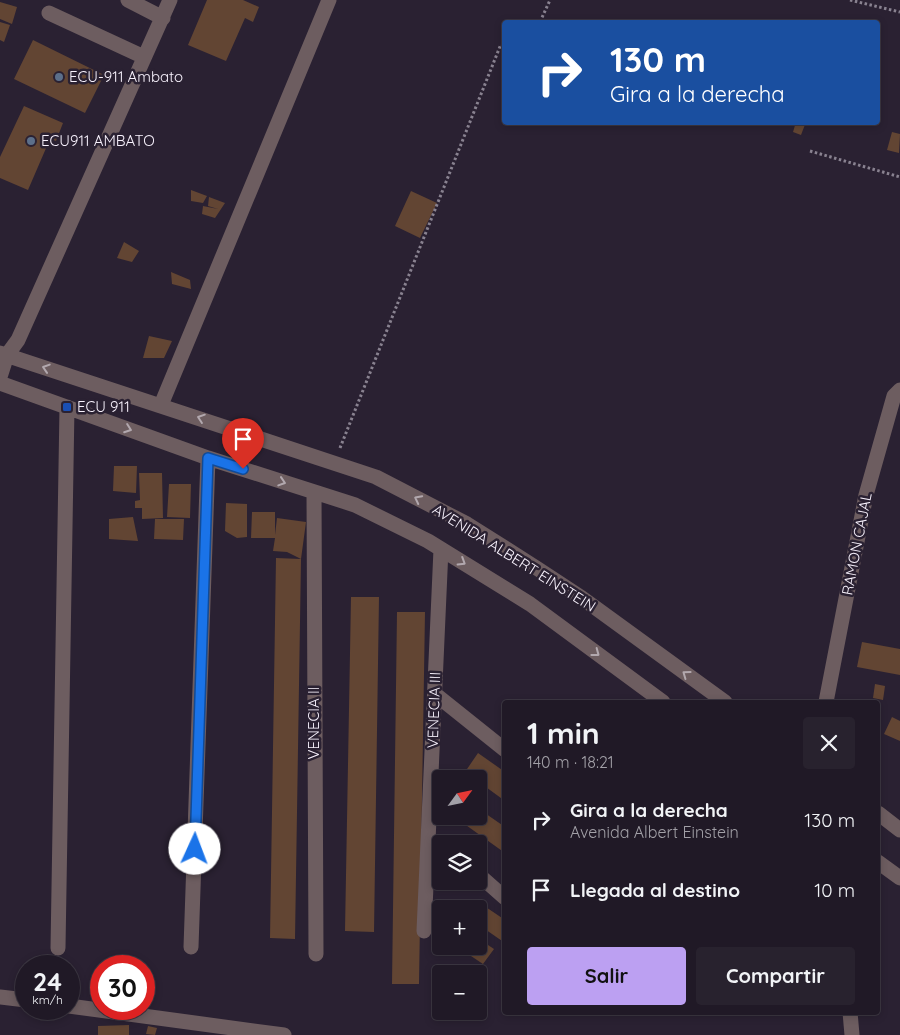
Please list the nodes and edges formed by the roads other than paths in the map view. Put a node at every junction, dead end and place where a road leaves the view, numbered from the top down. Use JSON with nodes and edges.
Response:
{"nodes":[{"id":1,"x":128,"y":0,"type":"edge"},
{"id":2,"x":170,"y":0,"type":"edge"},
{"id":3,"x":329,"y":0,"type":"edge"},
{"id":4,"x":49,"y":13,"type":"dead end"},
{"id":5,"x":163,"y":18,"type":"junction"},
{"id":6,"x":144,"y":57,"type":"junction"},
{"id":7,"x":4,"y":354,"type":"edge"},
{"id":8,"x":0,"y":377,"type":"edge"},
{"id":9,"x":0,"y":384,"type":"edge"},
{"id":10,"x":900,"y":390,"type":"edge"},
{"id":11,"x":161,"y":405,"type":"junction"},
{"id":12,"x":67,"y":407,"type":"junction"},
{"id":13,"x":208,"y":458,"type":"junction"},
{"id":14,"x":314,"y":492,"type":"junction"},
{"id":15,"x":441,"y":549,"type":"junction"},
{"id":16,"x":435,"y":694,"type":"junction"},
{"id":17,"x":659,"y":700,"type":"edge"},
{"id":18,"x":722,"y":700,"type":"edge"},
{"id":19,"x":826,"y":700,"type":"edge"},
{"id":20,"x":502,"y":748,"type":"edge"},
{"id":21,"x":880,"y":815,"type":"edge"},
{"id":22,"x":900,"y":830,"type":"edge"},
{"id":23,"x":430,"y":833,"type":"joint"},
{"id":24,"x":880,"y":863,"type":"edge"},
{"id":25,"x":900,"y":878,"type":"edge"},
{"id":26,"x":487,"y":882,"type":"edge"},
{"id":27,"x":502,"y":895,"type":"edge"},
{"id":28,"x":424,"y":932,"type":"dead end"},
{"id":29,"x":191,"y":947,"type":"dead end"},
{"id":30,"x":58,"y":948,"type":"dead end"},
{"id":31,"x":316,"y":954,"type":"dead end"},
{"id":32,"x":0,"y":997,"type":"edge"},
{"id":33,"x":15,"y":999,"type":"edge"},
{"id":34,"x":80,"y":1007,"type":"edge"},
{"id":35,"x":850,"y":1015,"type":"edge"},
{"id":36,"x":284,"y":1035,"type":"edge"},
{"id":37,"x":852,"y":1035,"type":"edge"}],
"edges":[{"from":1,"to":5,"type":"street"},
{"from":2,"to":5,"type":"street"},
{"from":3,"to":11,"type":"street"},
{"from":4,"to":6,"type":"street"},
{"from":5,"to":6,"type":"street"},
{"from":6,"to":7,"type":"street"},
{"from":7,"to":8,"type":"street"},
{"from":11,"to":7,"type":"street","name":"AVENIDA ALBERT EINSTEIN","one_way":true},
{"from":9,"to":12,"type":"street","name":"AVENIDA ALBERT EINSTEIN"},
{"from":10,"to":19,"type":"street","name":"RAMON CAJAL"},
{"from":18,"to":11,"type":"street","name":"AVENIDA ALBERT EINSTEIN","one_way":true},
{"from":12,"to":13,"type":"street","name":"AVENIDA ALBERT EINSTEIN","one_way":true},
{"from":12,"to":30,"type":"street"},
{"from":13,"to":14,"type":"street","name":"AVENIDA ALBERT EINSTEIN","one_way":true},
{"from":13,"to":29,"type":"street"},
{"from":14,"to":15,"type":"street","name":"AVENIDA ALBERT EINSTEIN"},
{"from":14,"to":31,"type":"street","name":"VENECIA II"},
{"from":15,"to":16,"type":"street","name":"VENECIA III"},
{"from":15,"to":17,"type":"street","name":"AVENIDA ALBERT EINSTEIN","one_way":true},
{"from":16,"to":20,"type":"street"},
{"from":16,"to":23,"type":"street","name":"VENECIA III"},
{"from":21,"to":22,"type":"street"},
{"from":23,"to":28,"type":"street","name":"VENECIA III"},
{"from":24,"to":25,"type":"street"},
{"from":26,"to":27,"type":"street"},
{"from":32,"to":33,"type":"street"},
{"from":34,"to":36,"type":"street"},
{"from":35,"to":37,"type":"street"}]}
